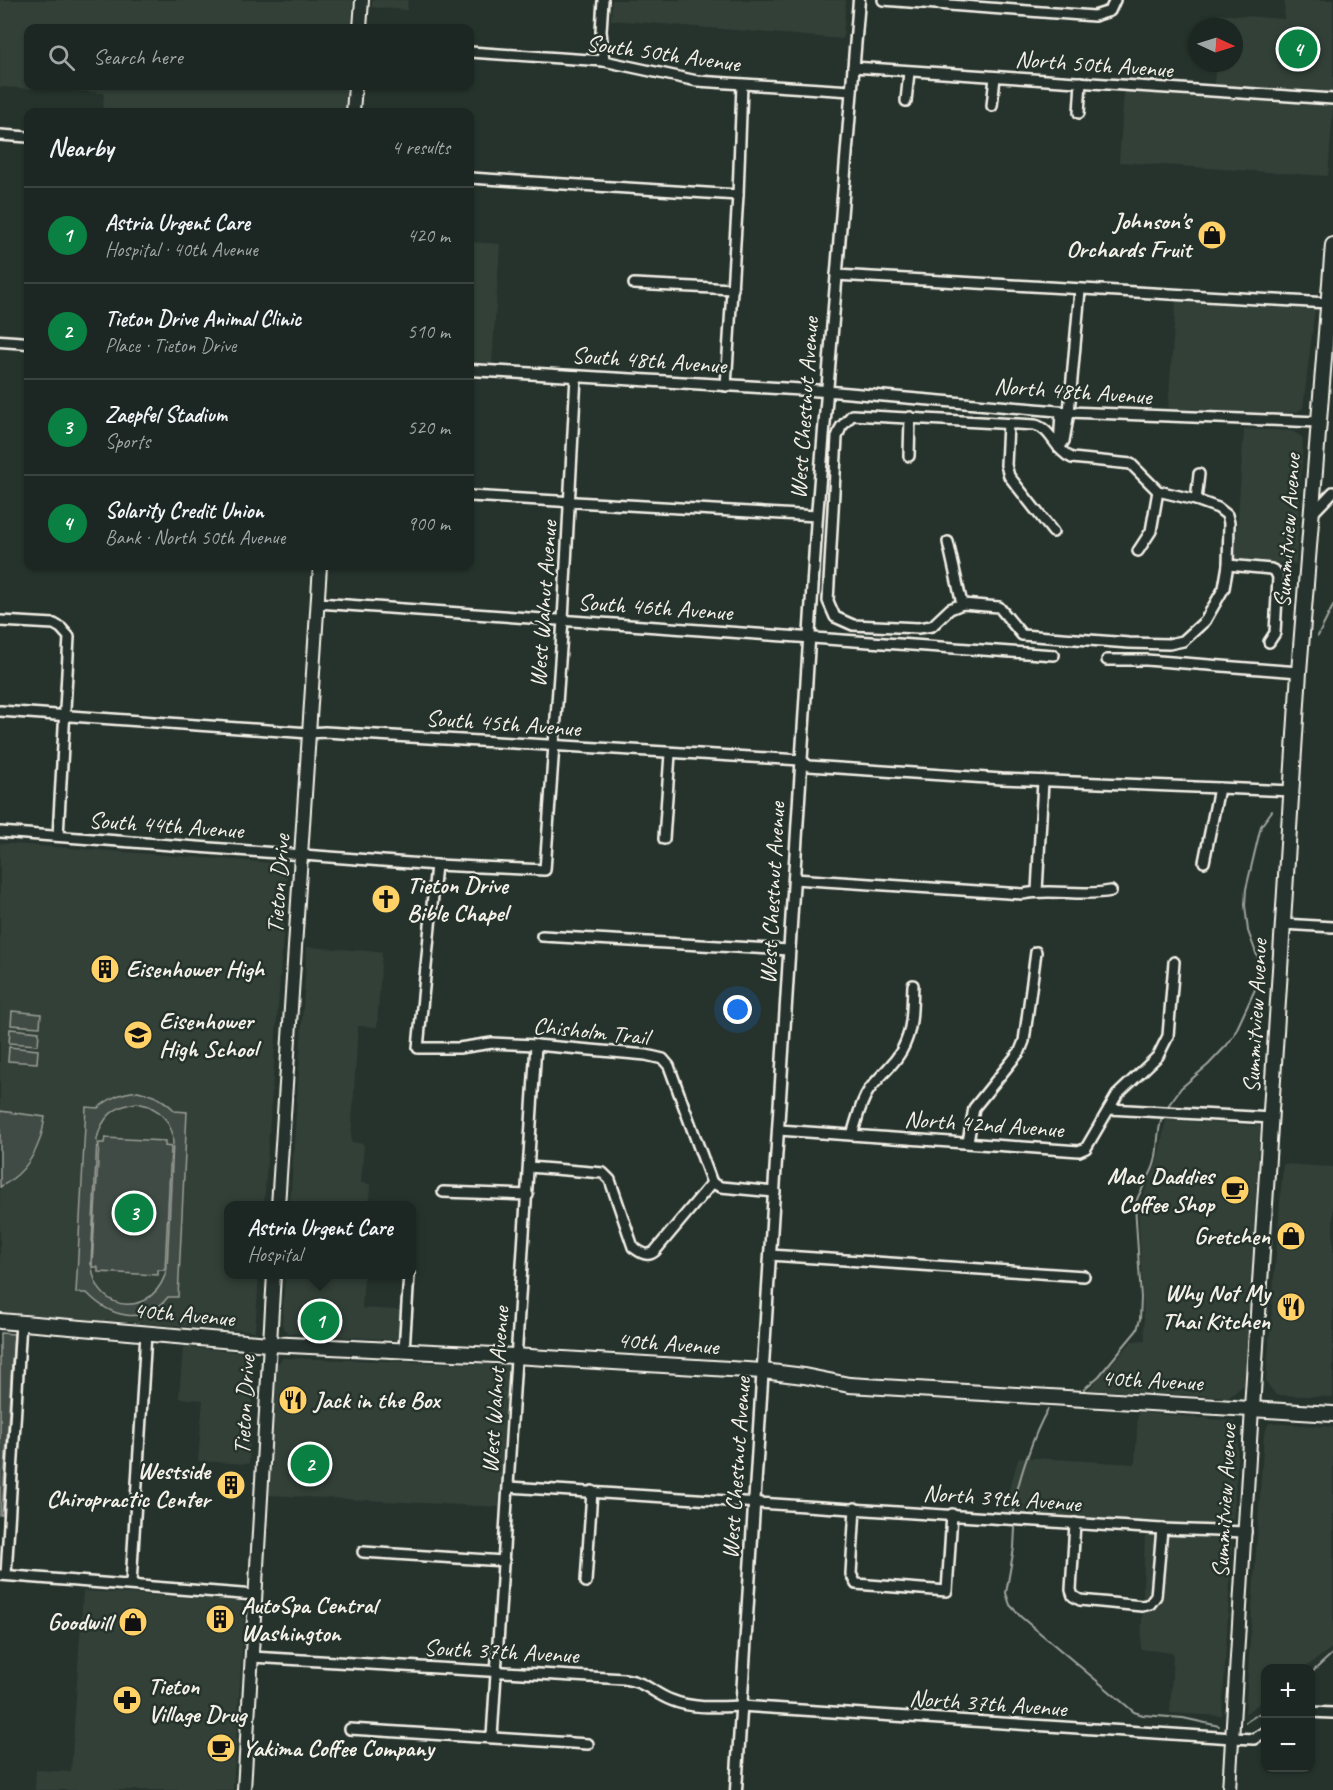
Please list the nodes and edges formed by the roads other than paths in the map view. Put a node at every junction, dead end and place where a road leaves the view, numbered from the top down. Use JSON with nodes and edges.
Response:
{"nodes":[{"id":1,"x":362,"y":0,"type":"edge"},
{"id":2,"x":603,"y":0,"type":"edge"},
{"id":3,"x":859,"y":0,"type":"edge"},
{"id":4,"x":883,"y":0,"type":"edge"},
{"id":5,"x":1115,"y":0,"type":"edge"},
{"id":6,"x":360,"y":24,"type":"edge"},
{"id":7,"x":474,"y":52,"type":"edge"},
{"id":8,"x":604,"y":61,"type":"junction"},
{"id":9,"x":853,"y":67,"type":"junction"},
{"id":10,"x":909,"y":72,"type":"junction"},
{"id":11,"x":995,"y":77,"type":"junction"},
{"id":12,"x":1081,"y":82,"type":"junction"},
{"id":13,"x":742,"y":85,"type":"junction"},
{"id":14,"x":355,"y":90,"type":"edge"},
{"id":15,"x":851,"y":91,"type":"junction"},
{"id":16,"x":1333,"y":99,"type":"edge"},
{"id":17,"x":906,"y":102,"type":"dead end"},
{"id":18,"x":992,"y":106,"type":"dead end"},
{"id":19,"x":353,"y":108,"type":"edge"},
{"id":20,"x":1079,"y":113,"type":"dead end"},
{"id":21,"x":0,"y":135,"type":"edge"},
{"id":22,"x":24,"y":137,"type":"edge"},
{"id":23,"x":474,"y":178,"type":"edge"},
{"id":24,"x":738,"y":195,"type":"junction"},
{"id":25,"x":1333,"y":245,"type":"edge"},
{"id":26,"x":836,"y":275,"type":"junction"},
{"id":27,"x":634,"y":284,"type":"dead end"},
{"id":28,"x":733,"y":289,"type":"junction"},
{"id":29,"x":1080,"y":290,"type":"junction"},
{"id":30,"x":1328,"y":303,"type":"junction"},
{"id":31,"x":0,"y":341,"type":"edge"},
{"id":32,"x":24,"y":343,"type":"edge"},
{"id":33,"x":474,"y":370,"type":"edge"},
{"id":34,"x":576,"y":376,"type":"junction"},
{"id":35,"x":726,"y":386,"type":"junction"},
{"id":36,"x":826,"y":392,"type":"junction"},
{"id":37,"x":1065,"y":412,"type":"junction"},
{"id":38,"x":910,"y":417,"type":"junction"},
{"id":39,"x":1318,"y":422,"type":"junction"},
{"id":40,"x":1008,"y":424,"type":"junction"},
{"id":41,"x":1059,"y":448,"type":"junction"},
{"id":42,"x":909,"y":456,"type":"dead end"},
{"id":43,"x":1199,"y":474,"type":"dead end"},
{"id":44,"x":1158,"y":491,"type":"junction"},
{"id":45,"x":1333,"y":492,"type":"edge"},
{"id":46,"x":474,"y":496,"type":"edge"},
{"id":47,"x":1196,"y":500,"type":"junction"},
{"id":48,"x":569,"y":502,"type":"junction"},
{"id":49,"x":1311,"y":515,"type":"junction"},
{"id":50,"x":817,"y":516,"type":"junction"},
{"id":51,"x":1053,"y":532,"type":"dead end"},
{"id":52,"x":948,"y":542,"type":"dead end"},
{"id":53,"x":1138,"y":551,"type":"dead end"},
{"id":54,"x":1228,"y":566,"type":"junction"},
{"id":55,"x":320,"y":570,"type":"edge"},
{"id":56,"x":318,"y":603,"type":"junction"},
{"id":57,"x":962,"y":604,"type":"junction"},
{"id":58,"x":563,"y":620,"type":"junction"},
{"id":59,"x":0,"y":621,"type":"edge"},
{"id":60,"x":810,"y":638,"type":"junction"},
{"id":61,"x":1269,"y":642,"type":"dead end"},
{"id":62,"x":1129,"y":643,"type":"junction"},
{"id":63,"x":1054,"y":655,"type":"dead end"},
{"id":64,"x":1107,"y":660,"type":"dead end"},
{"id":65,"x":1128,"y":660,"type":"junction"},
{"id":66,"x":1299,"y":672,"type":"junction"},
{"id":67,"x":0,"y":711,"type":"edge"},
{"id":68,"x":65,"y":715,"type":"junction"},
{"id":69,"x":309,"y":732,"type":"junction"},
{"id":70,"x":553,"y":746,"type":"junction"},
{"id":71,"x":670,"y":754,"type":"junction"},
{"id":72,"x":801,"y":760,"type":"junction"},
{"id":73,"x":1043,"y":781,"type":"junction"},
{"id":74,"x":1219,"y":788,"type":"junction"},
{"id":75,"x":1292,"y":791,"type":"junction"},
{"id":76,"x":0,"y":832,"type":"edge"},
{"id":77,"x":58,"y":836,"type":"junction"},
{"id":78,"x":664,"y":840,"type":"dead end"},
{"id":79,"x":301,"y":855,"type":"junction"},
{"id":80,"x":1204,"y":862,"type":"dead end"},
{"id":81,"x":436,"y":865,"type":"junction"},
{"id":82,"x":544,"y":870,"type":"joint"},
{"id":83,"x":794,"y":879,"type":"junction"},
{"id":84,"x":1037,"y":891,"type":"junction"},
{"id":85,"x":1111,"y":891,"type":"dead end"},
{"id":86,"x":1283,"y":924,"type":"junction"},
{"id":87,"x":1333,"y":927,"type":"edge"},
{"id":88,"x":542,"y":936,"type":"dead end"},
{"id":89,"x":789,"y":950,"type":"junction"},
{"id":90,"x":1035,"y":952,"type":"dead end"},
{"id":91,"x":1174,"y":962,"type":"dead end"},
{"id":92,"x":913,"y":985,"type":"dead end"},
{"id":93,"x":536,"y":1045,"type":"junction"},
{"id":94,"x":1109,"y":1109,"type":"junction"},
{"id":95,"x":1272,"y":1118,"type":"junction"},
{"id":96,"x":779,"y":1130,"type":"junction"},
{"id":97,"x":852,"y":1135,"type":"junction"},
{"id":98,"x":968,"y":1142,"type":"junction"},
{"id":99,"x":529,"y":1167,"type":"junction"},
{"id":100,"x":712,"y":1183,"type":"junction"},
{"id":101,"x":443,"y":1192,"type":"dead end"},
{"id":102,"x":775,"y":1192,"type":"junction"},
{"id":103,"x":528,"y":1195,"type":"junction"},
{"id":104,"x":278,"y":1201,"type":"edge"},
{"id":105,"x":770,"y":1255,"type":"junction"},
{"id":106,"x":1084,"y":1276,"type":"dead end"},
{"id":107,"x":274,"y":1279,"type":"edge"},
{"id":108,"x":409,"y":1279,"type":"edge"},
{"id":109,"x":0,"y":1321,"type":"edge"},
{"id":110,"x":21,"y":1322,"type":"junction"},
{"id":111,"x":146,"y":1333,"type":"junction"},
{"id":112,"x":269,"y":1344,"type":"junction"},
{"id":113,"x":404,"y":1350,"type":"junction"},
{"id":114,"x":516,"y":1356,"type":"junction"},
{"id":115,"x":763,"y":1371,"type":"junction"},
{"id":116,"x":1252,"y":1408,"type":"junction"},
{"id":117,"x":1333,"y":1414,"type":"edge"},
{"id":118,"x":508,"y":1487,"type":"junction"},
{"id":119,"x":592,"y":1491,"type":"junction"},
{"id":120,"x":755,"y":1501,"type":"junction"},
{"id":121,"x":855,"y":1509,"type":"junction"},
{"id":122,"x":952,"y":1514,"type":"junction"},
{"id":123,"x":1075,"y":1523,"type":"junction"},
{"id":124,"x":1162,"y":1528,"type":"junction"},
{"id":125,"x":1246,"y":1532,"type":"junction"},
{"id":126,"x":363,"y":1552,"type":"dead end"},
{"id":127,"x":504,"y":1561,"type":"junction"},
{"id":128,"x":3,"y":1575,"type":"edge"},
{"id":129,"x":586,"y":1582,"type":"dead end"},
{"id":130,"x":131,"y":1584,"type":"junction"},
{"id":131,"x":255,"y":1595,"type":"junction"},
{"id":132,"x":252,"y":1657,"type":"junction"},
{"id":133,"x":496,"y":1670,"type":"junction"},
{"id":134,"x":741,"y":1707,"type":"junction"},
{"id":135,"x":1315,"y":1712,"type":"edge"},
{"id":136,"x":1333,"y":1713,"type":"edge"},
{"id":137,"x":350,"y":1729,"type":"dead end"},
{"id":138,"x":1261,"y":1734,"type":"edge"},
{"id":139,"x":492,"y":1737,"type":"junction"},
{"id":140,"x":1233,"y":1738,"type":"junction"},
{"id":141,"x":588,"y":1744,"type":"dead end"},
{"id":142,"x":244,"y":1790,"type":"edge"},
{"id":143,"x":736,"y":1790,"type":"edge"},
{"id":144,"x":1229,"y":1790,"type":"edge"}],
"edges":[{"from":1,"to":6,"type":"main road"},
{"from":2,"to":8,"type":"street"},
{"from":3,"to":9,"type":"street","name":"West Chestnut Avenue"},
{"from":4,"to":5,"type":"street"},
{"from":7,"to":8,"type":"street","name":"South 50th Avenue"},
{"from":8,"to":13,"type":"street","name":"South 50th Avenue"},
{"from":9,"to":10,"type":"street","name":"North 50th Avenue"},
{"from":9,"to":15,"type":"street","name":"West Chestnut Avenue"},
{"from":10,"to":11,"type":"street","name":"North 50th Avenue"},
{"from":10,"to":17,"type":"street"},
{"from":11,"to":12,"type":"street","name":"North 50th Avenue"},
{"from":11,"to":18,"type":"street"},
{"from":12,"to":16,"type":"street","name":"North 50th Avenue"},
{"from":12,"to":20,"type":"street"},
{"from":13,"to":15,"type":"street","name":"South 50th Avenue"},
{"from":13,"to":24,"type":"street"},
{"from":14,"to":19,"type":"main road"},
{"from":15,"to":26,"type":"street","name":"West Chestnut Avenue"},
{"from":21,"to":22,"type":"street"},
{"from":23,"to":24,"type":"street"},
{"from":24,"to":28,"type":"street"},
{"from":25,"to":30,"type":"main road","name":"Summitview Avenue"},
{"from":26,"to":29,"type":"street"},
{"from":26,"to":36,"type":"street","name":"West Chestnut Avenue"},
{"from":27,"to":28,"type":"street"},
{"from":28,"to":35,"type":"street"},
{"from":29,"to":30,"type":"street"},
{"from":29,"to":37,"type":"street"},
{"from":30,"to":39,"type":"main road","name":"Summitview Avenue"},
{"from":31,"to":32,"type":"street"},
{"from":33,"to":34,"type":"street","name":"South 48th Avenue"},
{"from":34,"to":35,"type":"street","name":"South 48th Avenue"},
{"from":34,"to":48,"type":"street","name":"West Walnut Avenue"},
{"from":35,"to":36,"type":"street","name":"South 48th Avenue"},
{"from":36,"to":37,"type":"street","name":"North 48th Avenue"},
{"from":36,"to":50,"type":"street","name":"West Chestnut Avenue"},
{"from":37,"to":39,"type":"street","name":"North 48th Avenue"},
{"from":37,"to":41,"type":"street"},
{"from":38,"to":40,"type":"street"},
{"from":38,"to":42,"type":"street"},
{"from":38,"to":57,"type":"street"},
{"from":39,"to":49,"type":"main road","name":"Summitview Avenue"},
{"from":40,"to":41,"type":"street"},
{"from":40,"to":51,"type":"street"},
{"from":41,"to":44,"type":"street"},
{"from":43,"to":47,"type":"street"},
{"from":44,"to":47,"type":"street"},
{"from":44,"to":53,"type":"street"},
{"from":45,"to":49,"type":"street"},
{"from":46,"to":48,"type":"street"},
{"from":47,"to":54,"type":"street"},
{"from":48,"to":50,"type":"street"},
{"from":48,"to":58,"type":"street","name":"West Walnut Avenue"},
{"from":49,"to":66,"type":"main road","name":"Summitview Avenue"},
{"from":50,"to":60,"type":"street","name":"West Chestnut Avenue"},
{"from":52,"to":57,"type":"street"},
{"from":54,"to":61,"type":"street"},
{"from":54,"to":62,"type":"street"},
{"from":55,"to":56,"type":"main road","name":"Tieton Drive"},
{"from":56,"to":58,"type":"street","name":"South 46th Avenue"},
{"from":56,"to":69,"type":"main road","name":"Tieton Drive"},
{"from":57,"to":62,"type":"street"},
{"from":58,"to":60,"type":"street","name":"South 46th Avenue"},
{"from":58,"to":70,"type":"street","name":"West Walnut Avenue"},
{"from":59,"to":68,"type":"street"},
{"from":60,"to":63,"type":"street","name":"South 46th Avenue"},
{"from":60,"to":72,"type":"street","name":"West Chestnut Avenue"},
{"from":62,"to":65,"type":"street"},
{"from":64,"to":65,"type":"street"},
{"from":65,"to":66,"type":"street"},
{"from":66,"to":75,"type":"main road","name":"Summitview Avenue"},
{"from":67,"to":68,"type":"street","name":"South 45th Avenue"},
{"from":68,"to":69,"type":"street","name":"South 45th Avenue"},
{"from":68,"to":77,"type":"street"},
{"from":69,"to":70,"type":"street","name":"South 45th Avenue"},
{"from":69,"to":79,"type":"main road","name":"Tieton Drive"},
{"from":70,"to":71,"type":"street","name":"South 45th Avenue"},
{"from":70,"to":82,"type":"street","name":"West Walnut Avenue"},
{"from":71,"to":72,"type":"street","name":"South 45th Avenue"},
{"from":71,"to":78,"type":"street"},
{"from":72,"to":73,"type":"street","name":"South 45th Avenue"},
{"from":72,"to":83,"type":"street","name":"West Chestnut Avenue"},
{"from":73,"to":74,"type":"street","name":"South 45th Avenue"},
{"from":73,"to":84,"type":"street"},
{"from":74,"to":75,"type":"street","name":"South 45th Avenue"},
{"from":74,"to":80,"type":"street"},
{"from":75,"to":86,"type":"main road","name":"Summitview Avenue"},
{"from":76,"to":77,"type":"street","name":"South 44th Avenue"},
{"from":77,"to":79,"type":"street","name":"South 44th Avenue"},
{"from":79,"to":81,"type":"street","name":"South 44th Avenue"},
{"from":79,"to":104,"type":"main road","name":"Tieton Drive"},
{"from":81,"to":82,"type":"street","name":"South 44th Avenue"},
{"from":81,"to":93,"type":"street","name":"Chisholm Trail"},
{"from":83,"to":84,"type":"street"},
{"from":83,"to":89,"type":"street","name":"West Chestnut Avenue"},
{"from":84,"to":85,"type":"street"},
{"from":86,"to":87,"type":"street"},
{"from":86,"to":95,"type":"main road","name":"Summitview Avenue"},
{"from":88,"to":89,"type":"street"},
{"from":89,"to":96,"type":"street","name":"West Chestnut Avenue"},
{"from":90,"to":98,"type":"street"},
{"from":91,"to":94,"type":"street"},
{"from":92,"to":97,"type":"street"},
{"from":93,"to":99,"type":"street","name":"West Walnut Avenue"},
{"from":93,"to":100,"type":"street","name":"Chisholm Trail"},
{"from":94,"to":95,"type":"street"},
{"from":94,"to":98,"type":"street","name":"North 42nd Avenue"},
{"from":95,"to":116,"type":"main road","name":"Summitview Avenue"},
{"from":96,"to":97,"type":"street","name":"North 42nd Avenue"},
{"from":96,"to":102,"type":"street","name":"West Chestnut Avenue"},
{"from":97,"to":98,"type":"street","name":"North 42nd Avenue"},
{"from":99,"to":100,"type":"street"},
{"from":99,"to":103,"type":"street","name":"West Walnut Avenue"},
{"from":100,"to":102,"type":"street"},
{"from":101,"to":103,"type":"street"},
{"from":102,"to":105,"type":"street","name":"West Chestnut Avenue"},
{"from":103,"to":114,"type":"street","name":"West Walnut Avenue"},
{"from":105,"to":106,"type":"street"},
{"from":105,"to":115,"type":"street","name":"West Chestnut Avenue"},
{"from":107,"to":112,"type":"main road","name":"Tieton Drive"},
{"from":108,"to":113,"type":"street"},
{"from":109,"to":110,"type":"main road","name":"40th Avenue"},
{"from":110,"to":111,"type":"main road","name":"40th Avenue"},
{"from":110,"to":128,"type":"street"},
{"from":111,"to":112,"type":"main road","name":"40th Avenue"},
{"from":111,"to":130,"type":"street"},
{"from":112,"to":113,"type":"main road","name":"40th Avenue"},
{"from":112,"to":131,"type":"main road","name":"Tieton Drive"},
{"from":113,"to":114,"type":"main road","name":"40th Avenue"},
{"from":114,"to":115,"type":"main road","name":"40th Avenue"},
{"from":114,"to":118,"type":"street","name":"West Walnut Avenue"},
{"from":115,"to":116,"type":"main road","name":"40th Avenue"},
{"from":115,"to":120,"type":"street","name":"West Chestnut Avenue"},
{"from":116,"to":117,"type":"main road","name":"40th Avenue"},
{"from":116,"to":125,"type":"main road","name":"Summitview Avenue"},
{"from":118,"to":119,"type":"street","name":"North 39th Avenue"},
{"from":118,"to":127,"type":"street","name":"West Walnut Avenue"},
{"from":119,"to":120,"type":"street","name":"North 39th Avenue"},
{"from":119,"to":129,"type":"street"},
{"from":120,"to":121,"type":"street","name":"North 39th Avenue"},
{"from":120,"to":134,"type":"street","name":"West Chestnut Avenue"},
{"from":121,"to":122,"type":"street","name":"North 39th Avenue"},
{"from":121,"to":122,"type":"street"},
{"from":122,"to":123,"type":"street","name":"North 39th Avenue"},
{"from":123,"to":124,"type":"street","name":"North 39th Avenue"},
{"from":123,"to":124,"type":"street"},
{"from":124,"to":125,"type":"street","name":"North 39th Avenue"},
{"from":125,"to":140,"type":"main road","name":"Summitview Avenue"},
{"from":126,"to":127,"type":"street"},
{"from":127,"to":133,"type":"street","name":"West Walnut Avenue"},
{"from":128,"to":130,"type":"street"},
{"from":130,"to":131,"type":"street"},
{"from":131,"to":132,"type":"main road","name":"Tieton Drive"},
{"from":132,"to":133,"type":"street","name":"South 37th Avenue"},
{"from":132,"to":142,"type":"main road","name":"Tieton Drive"},
{"from":133,"to":134,"type":"street","name":"South 37th Avenue"},
{"from":133,"to":139,"type":"street","name":"West Walnut Avenue"},
{"from":134,"to":140,"type":"street","name":"North 37th Avenue"},
{"from":134,"to":143,"type":"street","name":"West Chestnut Avenue"},
{"from":135,"to":136,"type":"street"},
{"from":137,"to":139,"type":"street"},
{"from":138,"to":140,"type":"street","name":"North 37th Avenue"},
{"from":139,"to":141,"type":"street"},
{"from":140,"to":144,"type":"main road","name":"Summitview Avenue"}]}
